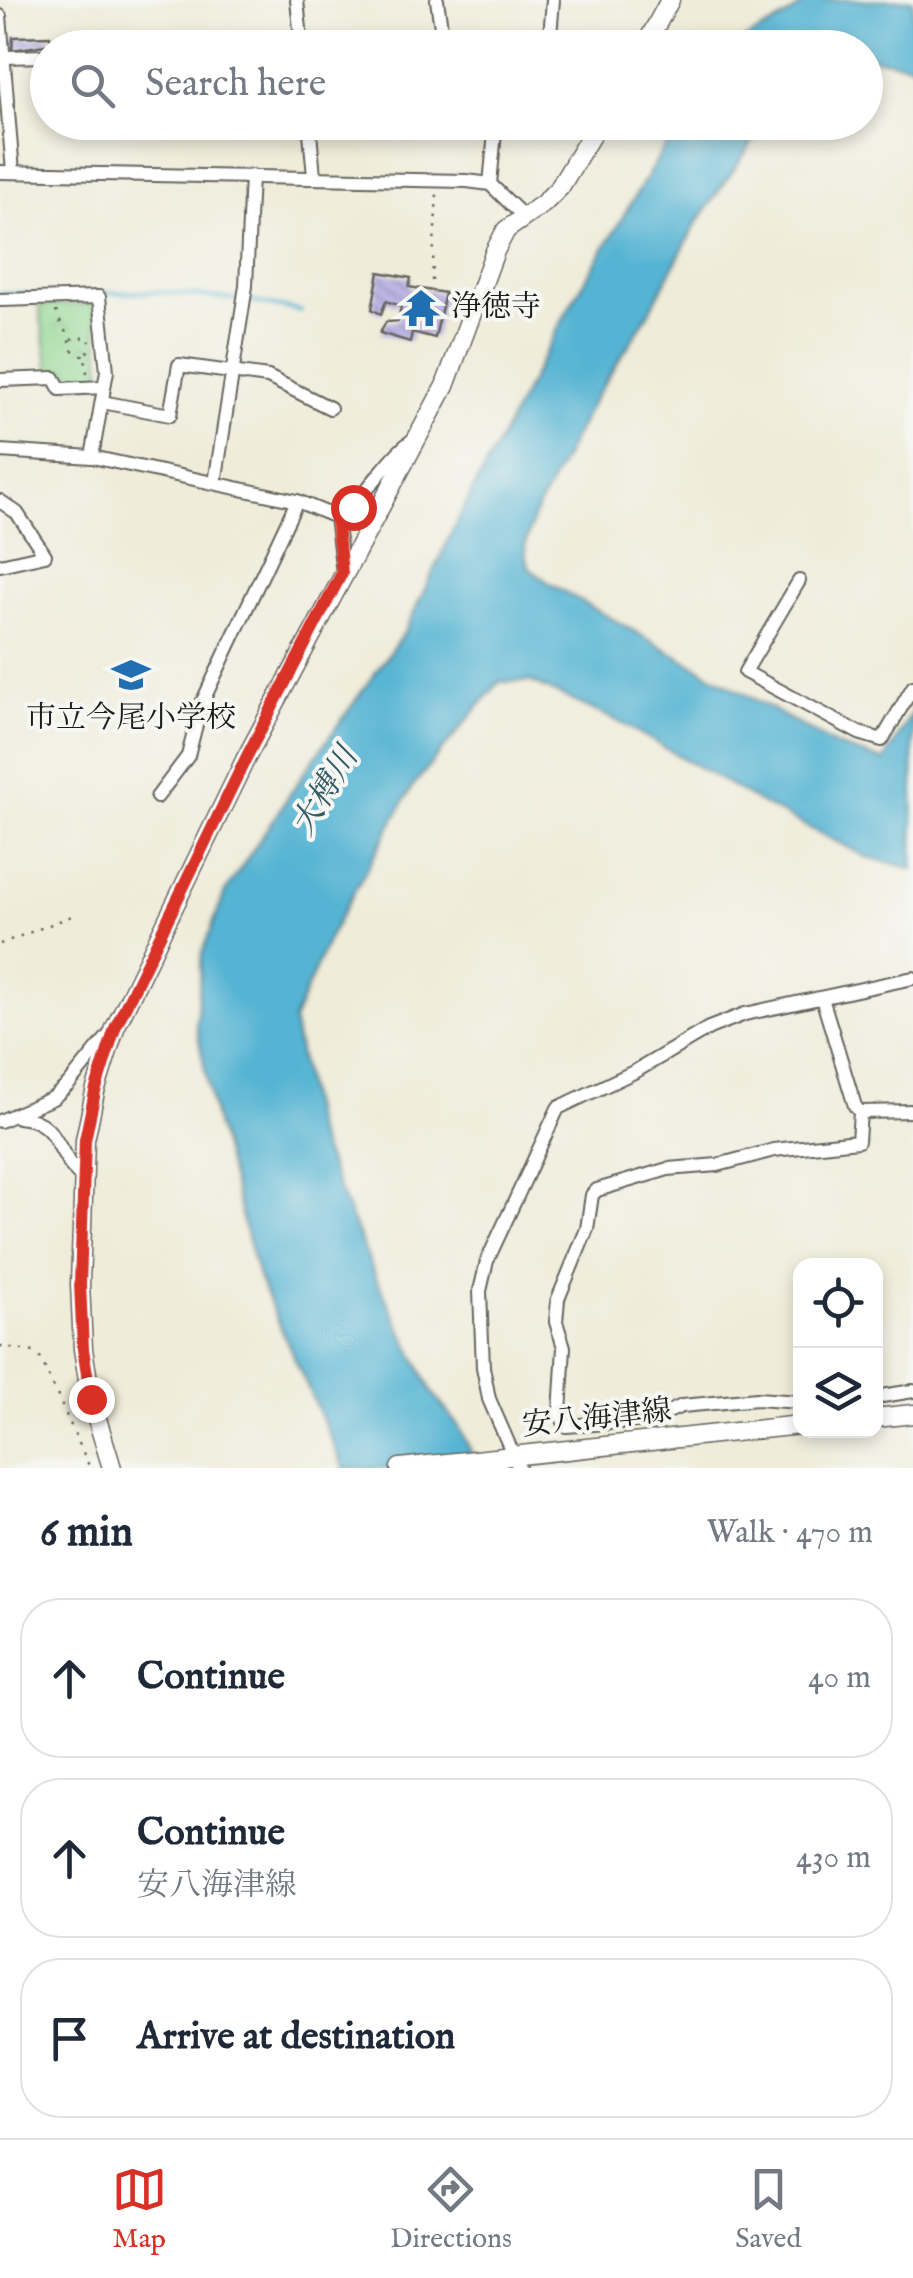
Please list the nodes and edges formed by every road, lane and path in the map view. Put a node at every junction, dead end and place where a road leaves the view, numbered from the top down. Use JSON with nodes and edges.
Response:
{"nodes":[{"id":1,"x":297,"y":0,"type":"edge"},
{"id":2,"x":437,"y":0,"type":"edge"},
{"id":3,"x":553,"y":0,"type":"edge"},
{"id":4,"x":670,"y":0,"type":"edge"},
{"id":5,"x":0,"y":16,"type":"edge"},
{"id":6,"x":300,"y":30,"type":"edge"},
{"id":7,"x":441,"y":30,"type":"edge"},
{"id":8,"x":550,"y":30,"type":"edge"},
{"id":9,"x":654,"y":30,"type":"edge"},
{"id":10,"x":4,"y":56,"type":"junction"},
{"id":11,"x":30,"y":56,"type":"edge"},
{"id":12,"x":311,"y":140,"type":"edge"},
{"id":13,"x":494,"y":140,"type":"edge"},
{"id":14,"x":588,"y":140,"type":"edge"},
{"id":15,"x":7,"y":172,"type":"edge"},
{"id":16,"x":251,"y":176,"type":"junction"},
{"id":17,"x":314,"y":176,"type":"junction"},
{"id":18,"x":438,"y":180,"type":"junction"},
{"id":19,"x":490,"y":184,"type":"junction"},
{"id":20,"x":522,"y":215,"type":"junction"},
{"id":21,"x":432,"y":281,"type":"dead end"},
{"id":22,"x":54,"y":298,"type":"junction"},
{"id":23,"x":0,"y":300,"type":"edge"},
{"id":24,"x":71,"y":338,"type":"junction"},
{"id":25,"x":85,"y":356,"type":"junction"},
{"id":26,"x":232,"y":371,"type":"junction"},
{"id":27,"x":0,"y":380,"type":"edge"},
{"id":28,"x":89,"y":388,"type":"junction"},
{"id":29,"x":103,"y":394,"type":"junction"},
{"id":30,"x":330,"y":408,"type":"dead end"},
{"id":31,"x":416,"y":437,"type":"junction"},
{"id":32,"x":0,"y":450,"type":"edge"},
{"id":33,"x":92,"y":457,"type":"junction"},
{"id":34,"x":215,"y":483,"type":"junction"},
{"id":35,"x":0,"y":501,"type":"edge"},
{"id":36,"x":297,"y":501,"type":"junction"},
{"id":37,"x":336,"y":517,"type":"junction"},
{"id":38,"x":0,"y":565,"type":"edge"},
{"id":39,"x":342,"y":573,"type":"junction"},
{"id":40,"x":799,"y":582,"type":"dead end"},
{"id":41,"x":913,"y":687,"type":"edge"},
{"id":42,"x":157,"y":796,"type":"dead end"},
{"id":43,"x":72,"y":916,"type":"dead end"},
{"id":44,"x":0,"y":944,"type":"edge"},
{"id":45,"x":913,"y":978,"type":"edge"},
{"id":46,"x":822,"y":998,"type":"junction"},
{"id":47,"x":115,"y":1028,"type":"junction"},
{"id":48,"x":913,"y":1111,"type":"edge"},
{"id":49,"x":860,"y":1112,"type":"junction"},
{"id":50,"x":6,"y":1119,"type":"edge"},
{"id":51,"x":83,"y":1179,"type":"junction"},
{"id":52,"x":0,"y":1346,"type":"edge"},
{"id":53,"x":913,"y":1391,"type":"edge"},
{"id":54,"x":883,"y":1396,"type":"edge"},
{"id":55,"x":793,"y":1402,"type":"edge"},
{"id":56,"x":913,"y":1414,"type":"edge"},
{"id":57,"x":883,"y":1417,"type":"edge"},
{"id":58,"x":793,"y":1426,"type":"edge"},
{"id":59,"x":516,"y":1462,"type":"edge"},
{"id":60,"x":90,"y":1468,"type":"edge"},
{"id":61,"x":112,"y":1468,"type":"edge"},
{"id":62,"x":400,"y":1468,"type":"edge"}],
"edges":[{"from":1,"to":6,"type":"street"},
{"from":2,"to":7,"type":"street"},
{"from":3,"to":8,"type":"street"},
{"from":4,"to":9,"type":"main road"},
{"from":5,"to":10,"type":"street"},
{"from":10,"to":11,"type":"street"},
{"from":10,"to":15,"type":"street"},
{"from":12,"to":17,"type":"street"},
{"from":13,"to":19,"type":"street"},
{"from":14,"to":20,"type":"main road"},
{"from":15,"to":16,"type":"street"},
{"from":16,"to":17,"type":"street"},
{"from":16,"to":26,"type":"street"},
{"from":17,"to":18,"type":"street"},
{"from":18,"to":19,"type":"street"},
{"from":18,"to":21,"type":"path"},
{"from":19,"to":20,"type":"street"},
{"from":20,"to":31,"type":"main road"},
{"from":22,"to":23,"type":"street"},
{"from":22,"to":24,"type":"path"},
{"from":22,"to":29,"type":"street"},
{"from":24,"to":25,"type":"path"},
{"from":24,"to":25,"type":"path"},
{"from":25,"to":28,"type":"path"},
{"from":26,"to":29,"type":"street"},
{"from":26,"to":30,"type":"street"},
{"from":26,"to":34,"type":"street"},
{"from":27,"to":28,"type":"street"},
{"from":28,"to":29,"type":"street"},
{"from":29,"to":33,"type":"street"},
{"from":31,"to":37,"type":"street"},
{"from":31,"to":39,"type":"main road"},
{"from":32,"to":33,"type":"street"},
{"from":33,"to":34,"type":"street"},
{"from":34,"to":36,"type":"street"},
{"from":35,"to":38,"type":"street"},
{"from":36,"to":37,"type":"street"},
{"from":36,"to":42,"type":"street"},
{"from":37,"to":39,"type":"street"},
{"from":39,"to":47,"type":"main road"},
{"from":40,"to":41,"type":"street"},
{"from":43,"to":44,"type":"path"},
{"from":45,"to":46,"type":"street"},
{"from":46,"to":49,"type":"street"},
{"from":46,"to":59,"type":"street"},
{"from":47,"to":50,"type":"street"},
{"from":47,"to":51,"type":"main road"},
{"from":48,"to":49,"type":"street"},
{"from":49,"to":55,"type":"street"},
{"from":50,"to":51,"type":"street"},
{"from":51,"to":61,"type":"main road"},
{"from":52,"to":60,"type":"path"},
{"from":53,"to":54,"type":"street"},
{"from":56,"to":57,"type":"main road"},
{"from":58,"to":59,"type":"main road","name":"安八海津線"},
{"from":59,"to":62,"type":"main road","name":"安八海津線"}]}
